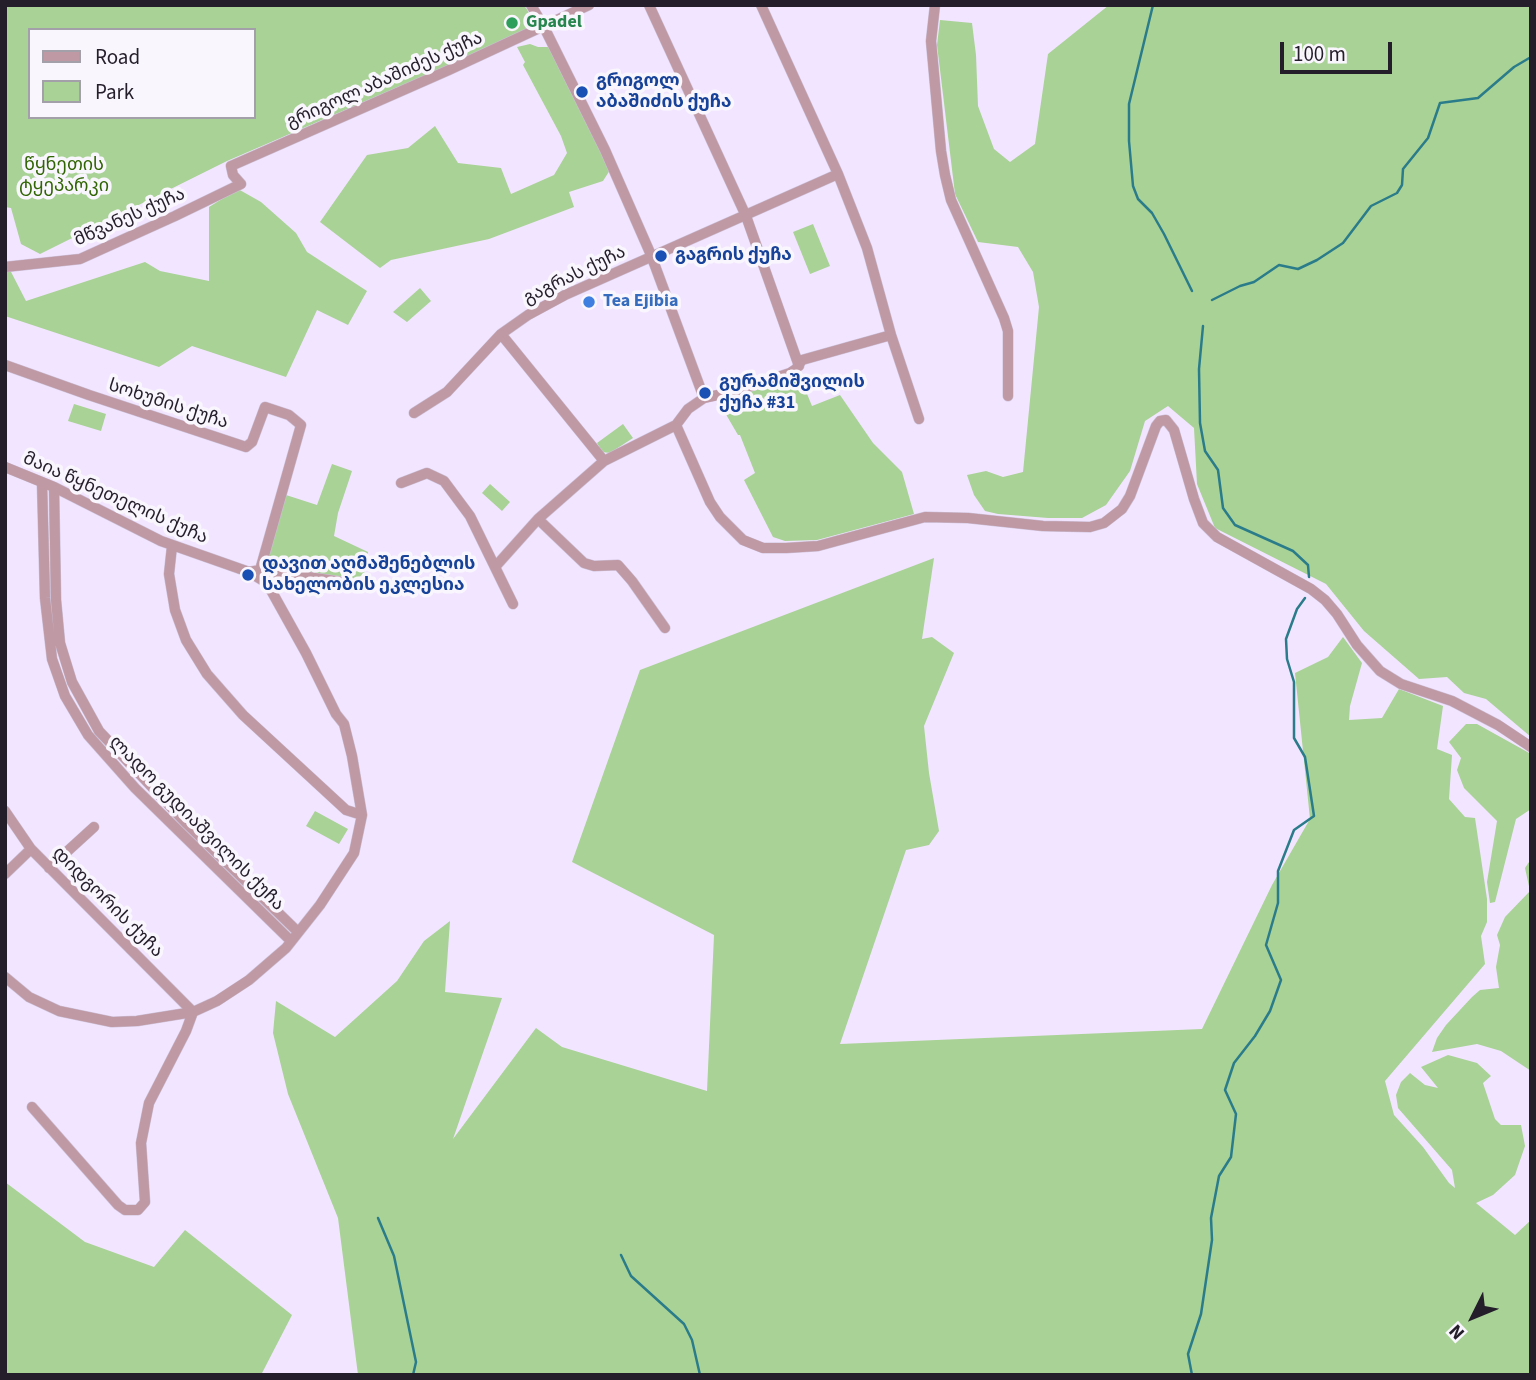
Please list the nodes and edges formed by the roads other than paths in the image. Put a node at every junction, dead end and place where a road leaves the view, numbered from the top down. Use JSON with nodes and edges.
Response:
{"nodes":[{"id":1,"x":531,"y":5,"type":"edge"},
{"id":2,"x":589,"y":5,"type":"edge"},
{"id":3,"x":649,"y":5,"type":"edge"},
{"id":4,"x":761,"y":5,"type":"edge"},
{"id":5,"x":935,"y":5,"type":"edge"},
{"id":6,"x":544,"y":27,"type":"junction"},
{"id":7,"x":232,"y":166,"type":"joint"},
{"id":8,"x":838,"y":174,"type":"junction"},
{"id":9,"x":746,"y":216,"type":"junction"},
{"id":10,"x":651,"y":255,"type":"junction"},
{"id":11,"x":5,"y":267,"type":"edge"},
{"id":12,"x":501,"y":334,"type":"junction"},
{"id":13,"x":891,"y":335,"type":"junction"},
{"id":14,"x":5,"y":365,"type":"edge"},
{"id":15,"x":799,"y":366,"type":"junction"},
{"id":16,"x":1008,"y":396,"type":"dead end"},
{"id":17,"x":704,"y":398,"type":"junction"},
{"id":18,"x":414,"y":413,"type":"dead end"},
{"id":19,"x":919,"y":419,"type":"dead end"},
{"id":20,"x":676,"y":425,"type":"junction"},
{"id":21,"x":604,"y":461,"type":"junction"},
{"id":22,"x":5,"y":467,"type":"edge"},
{"id":23,"x":42,"y":482,"type":"junction"},
{"id":24,"x":401,"y":483,"type":"dead end"},
{"id":25,"x":54,"y":487,"type":"junction"},
{"id":26,"x":538,"y":519,"type":"junction"},
{"id":27,"x":50,"y":538,"type":"junction"},
{"id":28,"x":172,"y":545,"type":"junction"},
{"id":29,"x":50,"y":566,"type":"junction"},
{"id":30,"x":495,"y":567,"type":"junction"},
{"id":31,"x":260,"y":570,"type":"junction"},
{"id":32,"x":248,"y":572,"type":"junction"},
{"id":33,"x":363,"y":585,"type":"dead end"},
{"id":34,"x":513,"y":604,"type":"dead end"},
{"id":35,"x":665,"y":628,"type":"dead end"},
{"id":36,"x":108,"y":741,"type":"junction"},
{"id":37,"x":1531,"y":747,"type":"edge"},
{"id":38,"x":100,"y":749,"type":"junction"},
{"id":39,"x":5,"y":811,"type":"edge"},
{"id":40,"x":362,"y":815,"type":"junction"},
{"id":41,"x":94,"y":827,"type":"dead end"},
{"id":42,"x":31,"y":849,"type":"junction"},
{"id":43,"x":224,"y":860,"type":"junction"},
{"id":44,"x":49,"y":868,"type":"junction"},
{"id":45,"x":216,"y":869,"type":"junction"},
{"id":46,"x":5,"y":874,"type":"edge"},
{"id":47,"x":298,"y":932,"type":"junction"},
{"id":48,"x":291,"y":941,"type":"junction"},
{"id":49,"x":5,"y":977,"type":"edge"},
{"id":50,"x":193,"y":1012,"type":"junction"},
{"id":51,"x":32,"y":1107,"type":"dead end"}],
"edges":[{"from":1,"to":6,"type":"street"},
{"from":2,"to":6,"type":"street","name":"გრიგოლ აბაშიძეს ქუჩა"},
{"from":3,"to":9,"type":"street"},
{"from":4,"to":8,"type":"street"},
{"from":5,"to":16,"type":"street"},
{"from":6,"to":7,"type":"street","name":"გრიგოლ აბაშიძეს ქუჩა"},
{"from":6,"to":10,"type":"street"},
{"from":7,"to":11,"type":"street","name":"მწვანეს ქუჩა"},
{"from":8,"to":9,"type":"street","name":"გაგრას ქუჩა"},
{"from":8,"to":13,"type":"street"},
{"from":9,"to":10,"type":"street","name":"გაგრას ქუჩა"},
{"from":9,"to":15,"type":"street"},
{"from":10,"to":12,"type":"street","name":"გაგრას ქუჩა"},
{"from":10,"to":17,"type":"street"},
{"from":12,"to":18,"type":"street","name":"გაგრას ქუჩა"},
{"from":12,"to":21,"type":"street"},
{"from":13,"to":15,"type":"street"},
{"from":13,"to":19,"type":"street"},
{"from":14,"to":31,"type":"street","name":"სოხუმის ქუჩა"},
{"from":15,"to":17,"type":"street"},
{"from":17,"to":20,"type":"street"},
{"from":20,"to":21,"type":"street"},
{"from":20,"to":37,"type":"street"},
{"from":21,"to":26,"type":"street"},
{"from":22,"to":23,"type":"street","name":"მაია წყნეთელის ქუჩა"},
{"from":23,"to":25,"type":"street","name":"მაია წყნეთელის ქუჩა"},
{"from":23,"to":27,"type":"street","name":"ლადო გუდიაშვილის ქუჩა"},
{"from":24,"to":30,"type":"street"},
{"from":25,"to":27,"type":"street","name":"ლადო გუდიაშვილის ქუჩა"},
{"from":25,"to":28,"type":"street","name":"მაია წყნეთელის ქუჩა"},
{"from":26,"to":30,"type":"street"},
{"from":26,"to":35,"type":"street"},
{"from":27,"to":29,"type":"street","name":"ლადო გუდიაშვილის ქუჩა"},
{"from":28,"to":32,"type":"street","name":"მაია წყნეთელის ქუჩა"},
{"from":28,"to":40,"type":"street"},
{"from":29,"to":36,"type":"street","name":"ლადო გუდიაშვილის ქუჩა"},
{"from":29,"to":38,"type":"street","name":"ლადო გუდიაშვილის ქუჩა"},
{"from":30,"to":34,"type":"street"},
{"from":31,"to":32,"type":"street"},
{"from":31,"to":33,"type":"street"},
{"from":32,"to":40,"type":"street","name":"მაია წყნეთელის ქუჩა"},
{"from":36,"to":38,"type":"street"},
{"from":36,"to":43,"type":"street","name":"ლადო გუდიაშვილის ქუჩა"},
{"from":38,"to":45,"type":"street","name":"ლადო გუდიაშვილის ქუჩა"},
{"from":39,"to":42,"type":"street","name":"დიდგორის ქუჩა"},
{"from":40,"to":47,"type":"street","name":"მაია წყნეთელის ქუჩა"},
{"from":41,"to":44,"type":"street"},
{"from":42,"to":44,"type":"street","name":"დიდგორის ქუჩა"},
{"from":42,"to":46,"type":"street"},
{"from":43,"to":45,"type":"street"},
{"from":43,"to":47,"type":"street","name":"ლადო გუდიაშვილის ქუჩა"},
{"from":44,"to":50,"type":"street","name":"დიდგორის ქუჩა"},
{"from":45,"to":48,"type":"street","name":"ლადო გუდიაშვილის ქუჩა"},
{"from":47,"to":48,"type":"street","name":"მაია წყნეთელის ქუჩა"},
{"from":48,"to":50,"type":"street","name":"მაია წყნეთელის ქუჩა"},
{"from":49,"to":50,"type":"street","name":"მაია წყნეთელის ქუჩა"},
{"from":50,"to":51,"type":"street"}]}
